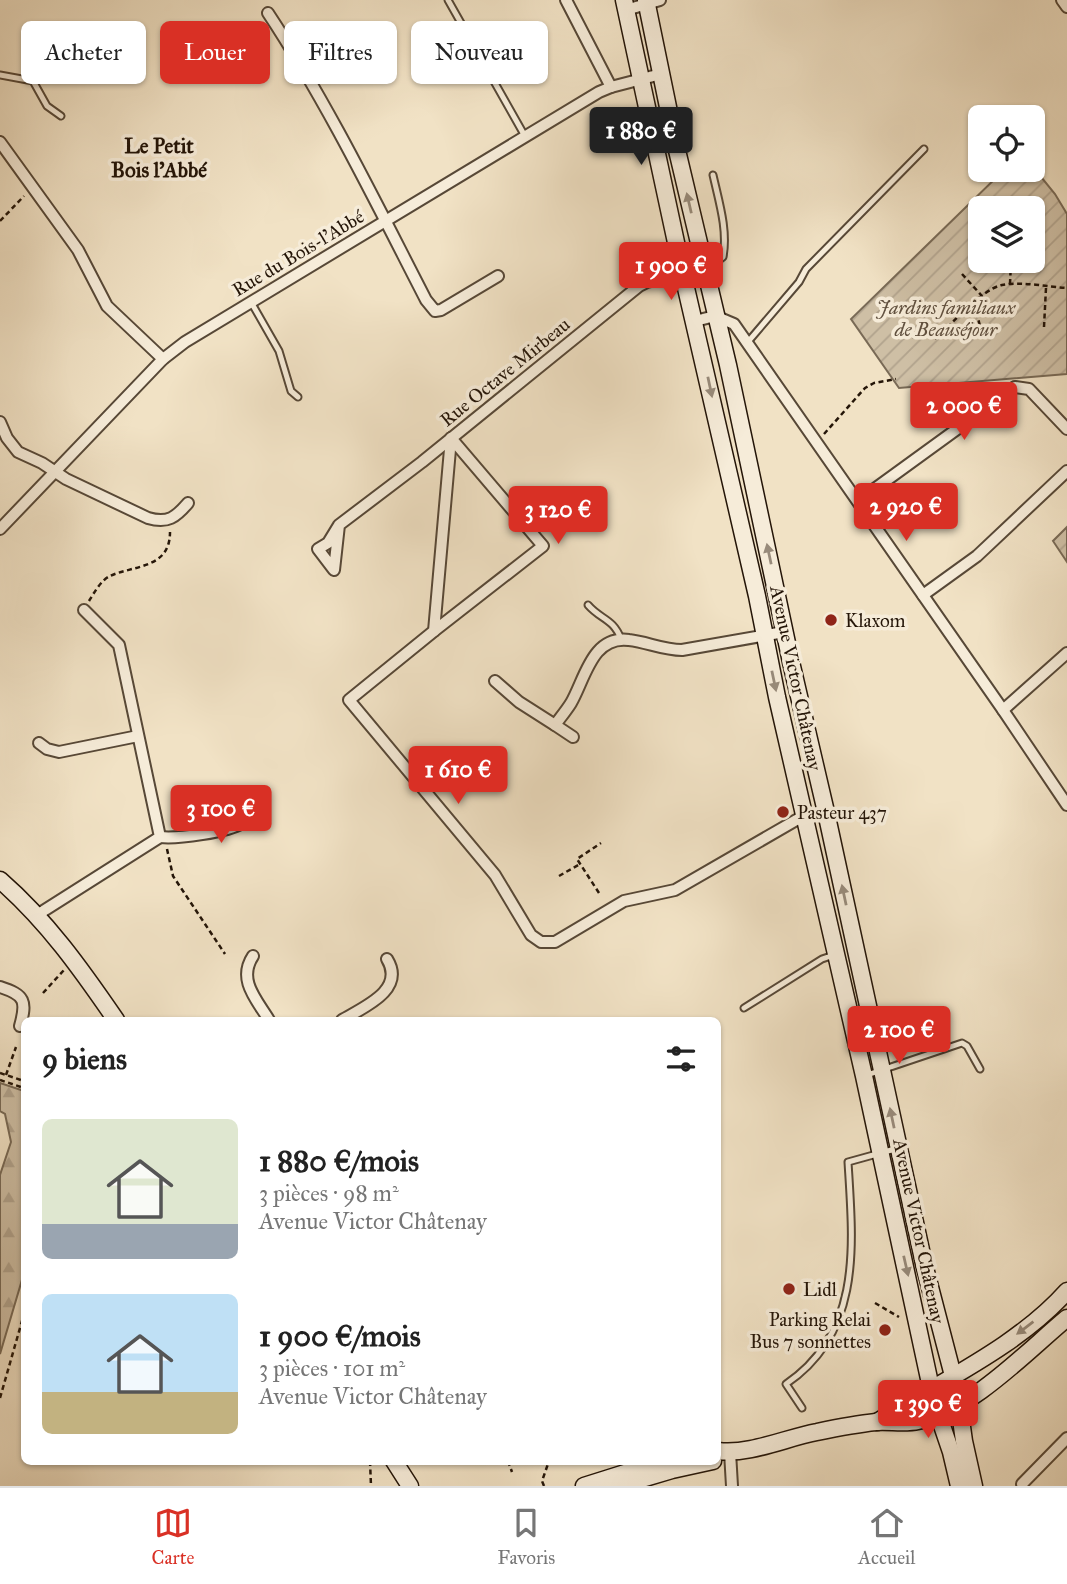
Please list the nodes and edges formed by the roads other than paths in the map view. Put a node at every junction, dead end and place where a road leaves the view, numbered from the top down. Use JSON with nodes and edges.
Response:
{"nodes":[{"id":1,"x":448,"y":0,"type":"edge"},
{"id":2,"x":566,"y":0,"type":"edge"},
{"id":3,"x":1062,"y":0,"type":"edge"},
{"id":4,"x":651,"y":2,"type":"edge"},
{"id":5,"x":625,"y":5,"type":"edge"},
{"id":6,"x":1067,"y":6,"type":"edge"},
{"id":7,"x":268,"y":13,"type":"dead end"},
{"id":8,"x":662,"y":74,"type":"junction"},
{"id":9,"x":0,"y":75,"type":"edge"},
{"id":10,"x":642,"y":79,"type":"junction"},
{"id":11,"x":611,"y":87,"type":"junction"},
{"id":12,"x":61,"y":116,"type":"dead end"},
{"id":13,"x":526,"y":138,"type":"junction"},
{"id":14,"x":0,"y":142,"type":"edge"},
{"id":15,"x":924,"y":149,"type":"dead end"},
{"id":16,"x":713,"y":175,"type":"dead end"},
{"id":17,"x":386,"y":221,"type":"junction"},
{"id":18,"x":704,"y":270,"type":"junction"},
{"id":19,"x":683,"y":275,"type":"junction"},
{"id":20,"x":498,"y":276,"type":"dead end"},
{"id":21,"x":251,"y":302,"type":"junction"},
{"id":22,"x":715,"y":316,"type":"junction"},
{"id":23,"x":695,"y":321,"type":"junction"},
{"id":24,"x":747,"y":343,"type":"junction"},
{"id":25,"x":163,"y":359,"type":"junction"},
{"id":26,"x":298,"y":397,"type":"dead end"},
{"id":27,"x":0,"y":422,"type":"edge"},
{"id":28,"x":1067,"y":429,"type":"edge"},
{"id":29,"x":451,"y":438,"type":"junction"},
{"id":30,"x":1067,"y":471,"type":"edge"},
{"id":31,"x":55,"y":473,"type":"junction"},
{"id":32,"x":858,"y":501,"type":"junction"},
{"id":33,"x":188,"y":503,"type":"dead end"},
{"id":34,"x":339,"y":526,"type":"dead end"},
{"id":35,"x":0,"y":529,"type":"edge"},
{"id":36,"x":923,"y":595,"type":"junction"},
{"id":37,"x":588,"y":605,"type":"dead end"},
{"id":38,"x":84,"y":610,"type":"dead end"},
{"id":39,"x":434,"y":631,"type":"junction"},
{"id":40,"x":784,"y":632,"type":"junction"},
{"id":41,"x":764,"y":635,"type":"junction"},
{"id":42,"x":621,"y":640,"type":"junction"},
{"id":43,"x":1067,"y":653,"type":"edge"},
{"id":44,"x":495,"y":681,"type":"dead end"},
{"id":45,"x":1003,"y":710,"type":"junction"},
{"id":46,"x":555,"y":725,"type":"junction"},
{"id":47,"x":138,"y":736,"type":"junction"},
{"id":48,"x":573,"y":737,"type":"dead end"},
{"id":49,"x":810,"y":742,"type":"junction"},
{"id":50,"x":38,"y":743,"type":"dead end"},
{"id":51,"x":789,"y":747,"type":"junction"},
{"id":52,"x":1067,"y":805,"type":"edge"},
{"id":53,"x":255,"y":806,"type":"dead end"},
{"id":54,"x":805,"y":816,"type":"junction"},
{"id":55,"x":163,"y":841,"type":"junction"},
{"id":56,"x":0,"y":880,"type":"edge"},
{"id":57,"x":37,"y":915,"type":"junction"},
{"id":58,"x":836,"y":955,"type":"junction"},
{"id":59,"x":253,"y":956,"type":"dead end"},
{"id":60,"x":387,"y":958,"type":"dead end"},
{"id":61,"x":0,"y":987,"type":"edge"},
{"id":62,"x":744,"y":1008,"type":"dead end"},
{"id":63,"x":22,"y":1017,"type":"edge"},
{"id":64,"x":114,"y":1017,"type":"edge"},
{"id":65,"x":267,"y":1017,"type":"edge"},
{"id":66,"x":346,"y":1017,"type":"edge"},
{"id":67,"x":21,"y":1022,"type":"edge"},
{"id":68,"x":20,"y":1026,"type":"dead end"},
{"id":69,"x":979,"y":1069,"type":"dead end"},
{"id":70,"x":882,"y":1071,"type":"junction"},
{"id":71,"x":864,"y":1076,"type":"junction"},
{"id":72,"x":898,"y":1148,"type":"junction"},
{"id":73,"x":881,"y":1153,"type":"junction"},
{"id":74,"x":1065,"y":1296,"type":"edge"},
{"id":75,"x":1067,"y":1318,"type":"edge"},
{"id":76,"x":952,"y":1375,"type":"junction"},
{"id":77,"x":931,"y":1388,"type":"junction"},
{"id":78,"x":959,"y":1407,"type":"junction"},
{"id":79,"x":802,"y":1408,"type":"dead end"},
{"id":80,"x":939,"y":1416,"type":"junction"},
{"id":81,"x":876,"y":1422,"type":"junction"},
{"id":82,"x":1067,"y":1438,"type":"edge"},
{"id":83,"x":722,"y":1454,"type":"edge"},
{"id":84,"x":397,"y":1465,"type":"edge"},
{"id":85,"x":650,"y":1465,"type":"edge"},
{"id":86,"x":694,"y":1465,"type":"edge"},
{"id":87,"x":1022,"y":1484,"type":"dead end"},
{"id":88,"x":410,"y":1486,"type":"edge"},
{"id":89,"x":584,"y":1486,"type":"edge"},
{"id":90,"x":618,"y":1486,"type":"edge"},
{"id":91,"x":732,"y":1486,"type":"edge"},
{"id":92,"x":959,"y":1486,"type":"edge"},
{"id":93,"x":974,"y":1486,"type":"edge"}],
"edges":[{"from":1,"to":13,"type":"lane"},
{"from":2,"to":11,"type":"street"},
{"from":3,"to":6,"type":"street"},
{"from":4,"to":5,"type":"street"},
{"from":4,"to":8,"type":"main road","name":"Avenue Victor Châtenay"},
{"from":5,"to":10,"type":"main road","name":"Avenue Victor Châtenay"},
{"from":7,"to":17,"type":"street"},
{"from":8,"to":10,"type":"street","name":"Rue du Bois-l'Abbé"},
{"from":18,"to":8,"type":"main road","name":"Avenue Victor Châtenay","one_way":true},
{"from":9,"to":12,"type":"lane"},
{"from":10,"to":11,"type":"street","name":"Rue du Bois-l'Abbé"},
{"from":10,"to":19,"type":"main road","name":"Avenue Victor Châtenay"},
{"from":11,"to":13,"type":"street","name":"Rue du Bois-l'Abbé"},
{"from":13,"to":17,"type":"street","name":"Rue du Bois-l'Abbé"},
{"from":14,"to":25,"type":"street"},
{"from":15,"to":24,"type":"lane"},
{"from":16,"to":18,"type":"lane"},
{"from":17,"to":20,"type":"street"},
{"from":17,"to":21,"type":"street","name":"Rue du Bois-l'Abbé"},
{"from":18,"to":19,"type":"street","name":"Rue Octave Mirbeau"},
{"from":18,"to":22,"type":"main road","name":"Avenue Victor Châtenay"},
{"from":19,"to":23,"type":"main road","name":"Avenue Victor Châtenay"},
{"from":19,"to":29,"type":"street","name":"Rue Octave Mirbeau"},
{"from":21,"to":25,"type":"street","name":"Rue du Bois-l'Abbé"},
{"from":21,"to":26,"type":"lane"},
{"from":22,"to":23,"type":"street"},
{"from":22,"to":24,"type":"street"},
{"from":40,"to":22,"type":"main road","name":"Avenue Victor Châtenay","one_way":true},
{"from":23,"to":41,"type":"main road","name":"Avenue Victor Châtenay","one_way":true},
{"from":24,"to":32,"type":"street"},
{"from":25,"to":31,"type":"street","name":"Rue du Bois-l'Abbé"},
{"from":27,"to":31,"type":"street"},
{"from":28,"to":32,"type":"street"},
{"from":29,"to":34,"type":"street","name":"Rue Octave Mirbeau"},
{"from":29,"to":39,"type":"street"},
{"from":29,"to":39,"type":"street"},
{"from":30,"to":36,"type":"street"},
{"from":31,"to":33,"type":"street"},
{"from":31,"to":35,"type":"street","name":"Rue du Bois-l'Abbé"},
{"from":32,"to":36,"type":"street"},
{"from":36,"to":45,"type":"street"},
{"from":37,"to":42,"type":"lane"},
{"from":38,"to":47,"type":"street"},
{"from":39,"to":54,"type":"street"},
{"from":40,"to":41,"type":"street"},
{"from":40,"to":49,"type":"main road","name":"Avenue Victor Châtenay"},
{"from":41,"to":42,"type":"street"},
{"from":41,"to":51,"type":"main road","name":"Avenue Victor Châtenay","one_way":true},
{"from":42,"to":46,"type":"street"},
{"from":43,"to":45,"type":"street"},
{"from":44,"to":46,"type":"street"},
{"from":45,"to":52,"type":"street"},
{"from":46,"to":48,"type":"street"},
{"from":47,"to":50,"type":"street"},
{"from":47,"to":55,"type":"street"},
{"from":49,"to":51,"type":"main road"},
{"from":70,"to":49,"type":"main road","name":"Avenue Victor Châtenay","one_way":true},
{"from":51,"to":54,"type":"main road","name":"Avenue Victor Châtenay"},
{"from":53,"to":55,"type":"street"},
{"from":54,"to":58,"type":"main road","name":"Avenue Victor Châtenay"},
{"from":55,"to":57,"type":"street"},
{"from":56,"to":57,"type":"main road"},
{"from":57,"to":64,"type":"main road"},
{"from":58,"to":62,"type":"lane"},
{"from":58,"to":71,"type":"main road","name":"Avenue Victor Châtenay"},
{"from":59,"to":65,"type":"street"},
{"from":60,"to":66,"type":"street"},
{"from":61,"to":63,"type":"street"},
{"from":67,"to":68,"type":"street"},
{"from":69,"to":70,"type":"lane"},
{"from":70,"to":71,"type":"lane"},
{"from":72,"to":70,"type":"main road","name":"Avenue Victor Châtenay","one_way":true},
{"from":71,"to":73,"type":"main road","name":"Avenue Victor Châtenay"},
{"from":72,"to":73,"type":"lane"},
{"from":72,"to":76,"type":"main road","name":"Avenue Victor Châtenay"},
{"from":73,"to":77,"type":"main road","name":"Avenue Victor Châtenay","one_way":true},
{"from":73,"to":79,"type":"lane"},
{"from":74,"to":76,"type":"main road","one_way":true},
{"from":75,"to":78,"type":"main road"},
{"from":76,"to":77,"type":"main road"},
{"from":76,"to":78,"type":"main road","name":"Avenue Victor Châtenay"},
{"from":77,"to":80,"type":"main road","name":"Avenue Victor Châtenay"},
{"from":77,"to":81,"type":"main road"},
{"from":78,"to":80,"type":"main road"},
{"from":78,"to":93,"type":"main road","name":"Avenue Victor Châtenay"},
{"from":80,"to":81,"type":"main road"},
{"from":80,"to":92,"type":"main road","name":"Avenue Victor Châtenay"},
{"from":81,"to":83,"type":"main road"},
{"from":82,"to":87,"type":"street"},
{"from":83,"to":91,"type":"street"},
{"from":84,"to":88,"type":"main road"},
{"from":85,"to":89,"type":"main road"},
{"from":86,"to":90,"type":"main road"}]}
